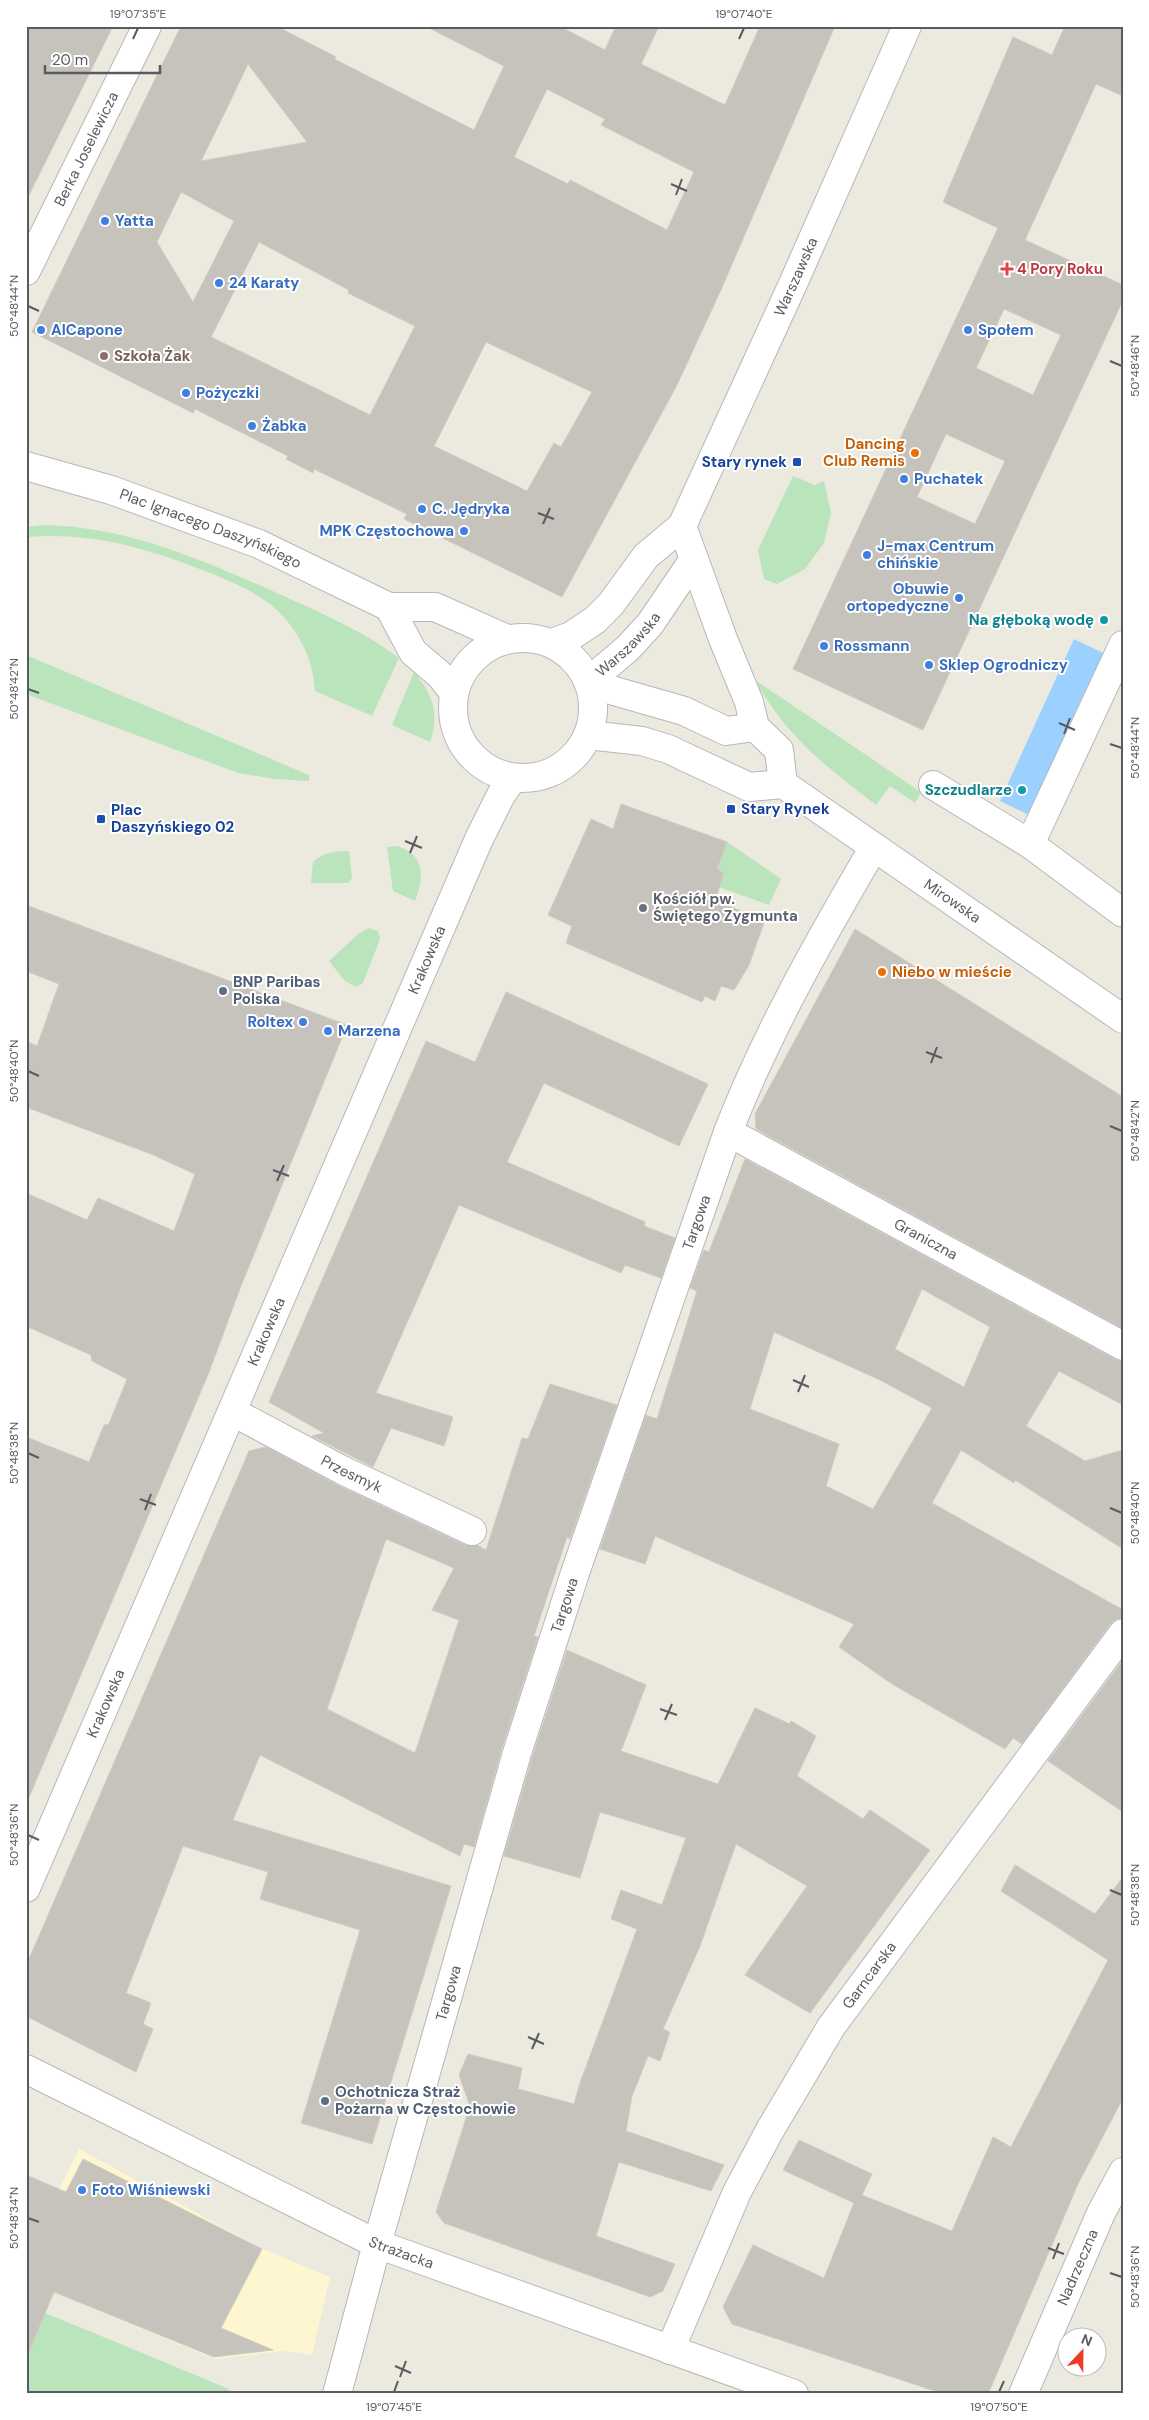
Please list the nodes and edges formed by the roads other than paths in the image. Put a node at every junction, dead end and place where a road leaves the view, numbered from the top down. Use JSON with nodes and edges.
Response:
{"nodes":[{"id":1,"x":147,"y":26,"type":"edge"},
{"id":2,"x":907,"y":26,"type":"edge"},
{"id":3,"x":26,"y":271,"type":"edge"},
{"id":4,"x":27,"y":464,"type":"edge"},
{"id":5,"x":682,"y":526,"type":"junction"},
{"id":6,"x":694,"y":559,"type":"junction"},
{"id":7,"x":389,"y":606,"type":"junction"},
{"id":8,"x":507,"y":639,"type":"junction"},
{"id":9,"x":552,"y":644,"type":"junction"},
{"id":10,"x":1123,"y":645,"type":"edge"},
{"id":11,"x":589,"y":683,"type":"junction"},
{"id":12,"x":454,"y":693,"type":"junction"},
{"id":13,"x":755,"y":727,"type":"junction"},
{"id":14,"x":588,"y":736,"type":"junction"},
{"id":15,"x":512,"y":779,"type":"junction"},
{"id":16,"x":783,"y":784,"type":"junction"},
{"id":17,"x":933,"y":785,"type":"dead end"},
{"id":18,"x":1030,"y":844,"type":"junction"},
{"id":19,"x":874,"y":847,"type":"junction"},
{"id":20,"x":1123,"y":913,"type":"edge"},
{"id":21,"x":1123,"y":1019,"type":"edge"},
{"id":22,"x":728,"y":1132,"type":"junction"},
{"id":23,"x":1123,"y":1346,"type":"edge"},
{"id":24,"x":233,"y":1412,"type":"junction"},
{"id":25,"x":472,"y":1531,"type":"dead end"},
{"id":26,"x":1123,"y":1633,"type":"edge"},
{"id":27,"x":26,"y":1888,"type":"edge"},
{"id":28,"x":26,"y":2069,"type":"edge"},
{"id":29,"x":1123,"y":2172,"type":"edge"},
{"id":30,"x":377,"y":2244,"type":"junction"},
{"id":31,"x":670,"y":2350,"type":"junction"},
{"id":32,"x":337,"y":2394,"type":"edge"},
{"id":33,"x":794,"y":2394,"type":"edge"},
{"id":34,"x":1023,"y":2394,"type":"edge"}],
"edges":[{"from":1,"to":3,"type":"street","name":"Berka Joselewicza"},
{"from":2,"to":5,"type":"street","name":"Warszawska"},
{"from":4,"to":7,"type":"street","name":"Plac Ignacego Daszyńskiego"},
{"from":5,"to":6,"type":"street"},
{"from":5,"to":9,"type":"street","name":"Warszawska"},
{"from":6,"to":11,"type":"street","name":"Warszawska"},
{"from":6,"to":13,"type":"street"},
{"from":7,"to":8,"type":"street","name":"Plac Ignacego Daszyńskiego"},
{"from":7,"to":12,"type":"street"},
{"from":8,"to":9,"type":"street","name":"Plac Ignacego Daszyńskiego"},
{"from":8,"to":12,"type":"street","name":"Plac Ignacego Daszyńskiego"},
{"from":9,"to":11,"type":"street","name":"Plac Ignacego Daszyńskiego"},
{"from":10,"to":18,"type":"street"},
{"from":11,"to":13,"type":"street"},
{"from":11,"to":14,"type":"street","name":"Plac Ignacego Daszyńskiego"},
{"from":12,"to":15,"type":"street","name":"Plac Ignacego Daszyńskiego"},
{"from":13,"to":16,"type":"street"},
{"from":14,"to":15,"type":"street","name":"Plac Ignacego Daszyńskiego"},
{"from":14,"to":16,"type":"street"},
{"from":15,"to":24,"type":"street","name":"Krakowska"},
{"from":16,"to":19,"type":"street","name":"Mirowska"},
{"from":17,"to":18,"type":"street"},
{"from":18,"to":20,"type":"street"},
{"from":19,"to":21,"type":"street","name":"Mirowska"},
{"from":19,"to":22,"type":"street","name":"Targowa"},
{"from":22,"to":23,"type":"street","name":"Graniczna"},
{"from":22,"to":30,"type":"street","name":"Targowa"},
{"from":24,"to":25,"type":"street","name":"Przesmyk"},
{"from":24,"to":27,"type":"street","name":"Krakowska"},
{"from":26,"to":31,"type":"street","name":"Garncarska"},
{"from":28,"to":30,"type":"street","name":"Strażacka"},
{"from":29,"to":34,"type":"street","name":"Nadrzeczna"},
{"from":30,"to":31,"type":"street","name":"Strażacka"},
{"from":30,"to":32,"type":"street","name":"Targowa"},
{"from":31,"to":33,"type":"street","name":"Strażacka"}]}
